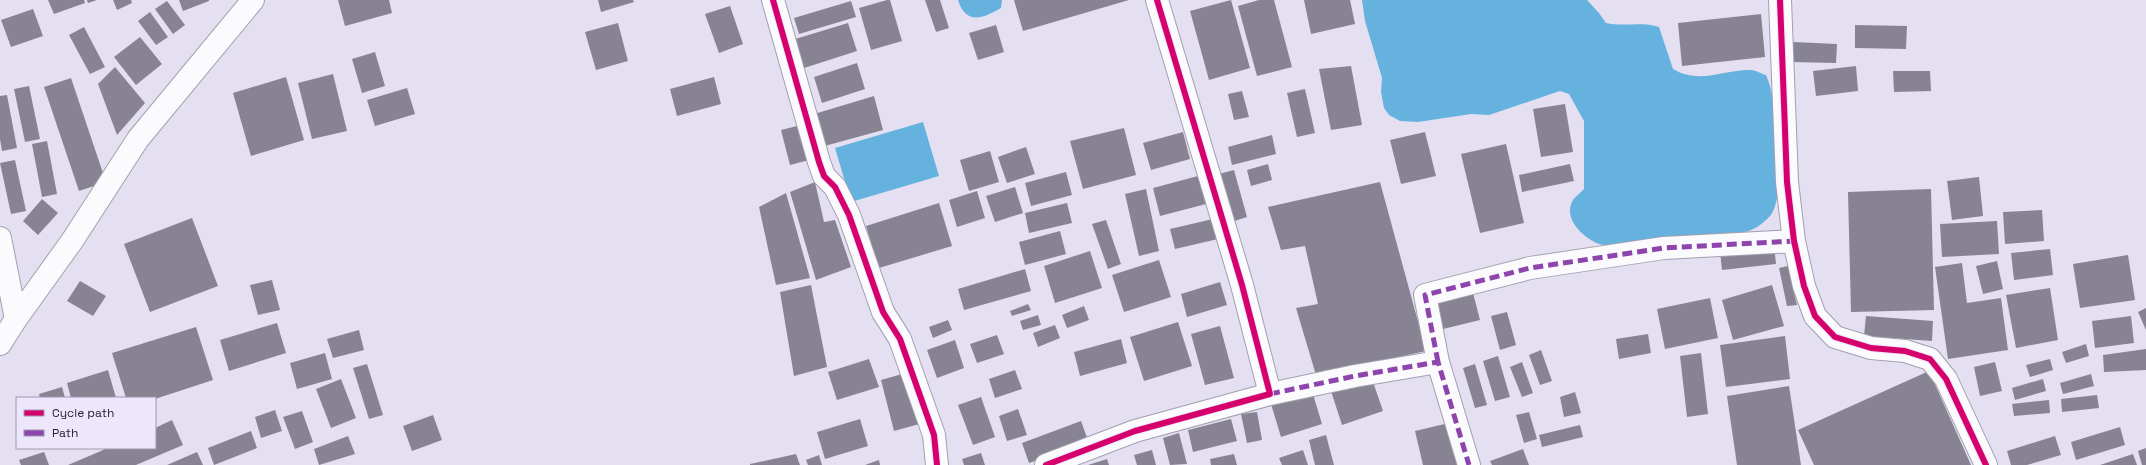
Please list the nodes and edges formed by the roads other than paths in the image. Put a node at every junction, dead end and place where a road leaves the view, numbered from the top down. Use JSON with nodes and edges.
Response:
{"nodes":[{"id":1,"x":253,"y":0,"type":"edge"},
{"id":2,"x":773,"y":0,"type":"edge"},
{"id":3,"x":1157,"y":0,"type":"edge"},
{"id":4,"x":1780,"y":0,"type":"edge"},
{"id":5,"x":0,"y":238,"type":"edge"},
{"id":6,"x":1794,"y":241,"type":"junction"},
{"id":7,"x":16,"y":319,"type":"junction"},
{"id":8,"x":0,"y":344,"type":"edge"},
{"id":9,"x":1438,"y":362,"type":"junction"},
{"id":10,"x":1270,"y":394,"type":"junction"},
{"id":11,"x":937,"y":465,"type":"edge"},
{"id":12,"x":1046,"y":465,"type":"edge"},
{"id":13,"x":1469,"y":465,"type":"edge"},
{"id":14,"x":1986,"y":465,"type":"edge"}],
"edges":[{"from":1,"to":7,"type":"street"},
{"from":2,"to":11,"type":"street"},
{"from":3,"to":10,"type":"street"},
{"from":4,"to":6,"type":"street"},
{"from":5,"to":7,"type":"street"},
{"from":6,"to":9,"type":"street"},
{"from":6,"to":14,"type":"street"},
{"from":7,"to":8,"type":"street"},
{"from":9,"to":10,"type":"street"},
{"from":9,"to":13,"type":"street"},
{"from":10,"to":12,"type":"street"}]}
